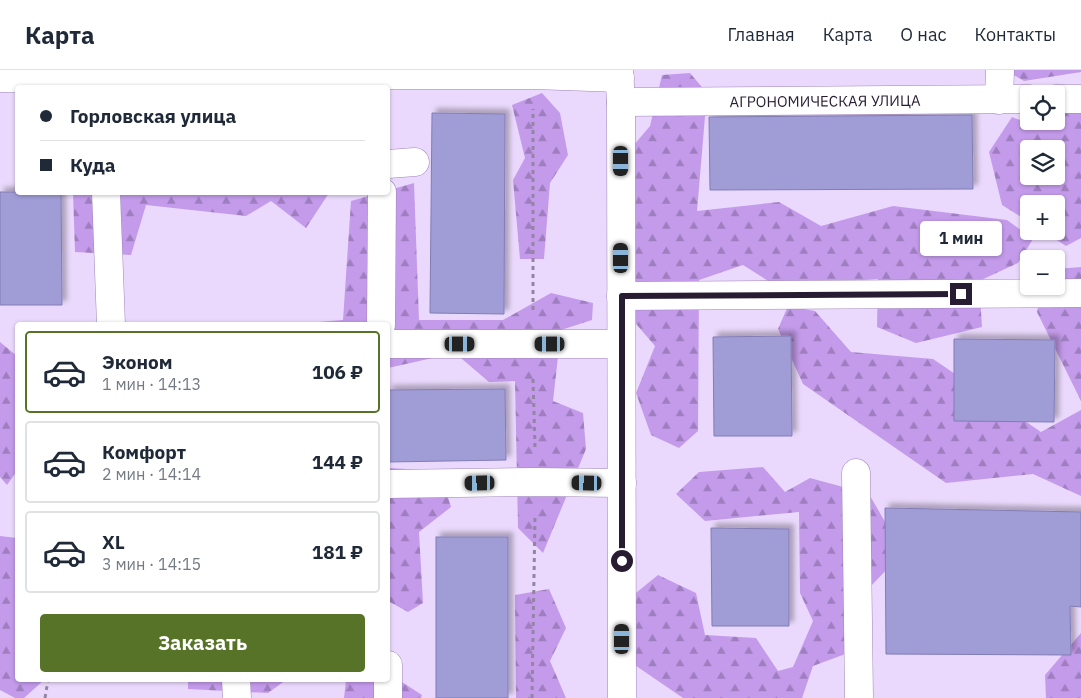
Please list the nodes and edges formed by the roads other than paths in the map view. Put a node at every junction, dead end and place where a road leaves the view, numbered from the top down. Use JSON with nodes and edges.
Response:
{"nodes":[{"id":1,"x":1000,"y":70,"type":"edge"},
{"id":2,"x":0,"y":78,"type":"edge"},
{"id":3,"x":378,"y":81,"type":"edge"},
{"id":4,"x":620,"y":83,"type":"edge"},
{"id":5,"x":102,"y":84,"type":"edge"},
{"id":6,"x":1020,"y":99,"type":"edge"},
{"id":7,"x":1065,"y":99,"type":"edge"},
{"id":8,"x":1081,"y":99,"type":"edge"},
{"id":9,"x":999,"y":100,"type":"junction"},
{"id":10,"x":415,"y":162,"type":"dead end"},
{"id":11,"x":390,"y":164,"type":"edge"},
{"id":12,"x":106,"y":195,"type":"edge"},
{"id":13,"x":382,"y":195,"type":"edge"},
{"id":14,"x":1081,"y":292,"type":"edge"},
{"id":15,"x":622,"y":296,"type":"junction"},
{"id":16,"x":112,"y":322,"type":"edge"},
{"id":17,"x":381,"y":322,"type":"edge"},
{"id":18,"x":390,"y":344,"type":"edge"},
{"id":19,"x":621,"y":344,"type":"junction"},
{"id":20,"x":856,"y":473,"type":"dead end"},
{"id":21,"x":622,"y":483,"type":"junction"},
{"id":22,"x":390,"y":484,"type":"edge"},
{"id":23,"x":236,"y":682,"type":"edge"},
{"id":24,"x":388,"y":682,"type":"edge"},
{"id":25,"x":237,"y":698,"type":"edge"},
{"id":26,"x":388,"y":698,"type":"edge"},
{"id":27,"x":622,"y":698,"type":"edge"},
{"id":28,"x":859,"y":698,"type":"edge"}],
"edges":[{"from":1,"to":9,"type":"street"},
{"from":2,"to":5,"type":"street","name":"АГРОНОМИЧЕСКАЯ УЛИЦА"},
{"from":3,"to":4,"type":"street","name":"АГРОНОМИЧЕСКАЯ УЛИЦА"},
{"from":3,"to":5,"type":"street","name":"АГРОНОМИЧЕСКАЯ УЛИЦА"},
{"from":4,"to":9,"type":"street","name":"АГРОНОМИЧЕСКАЯ УЛИЦА"},
{"from":4,"to":15,"type":"street"},
{"from":6,"to":9,"type":"street","name":"АГРОНОМИЧЕСКАЯ УЛИЦА"},
{"from":7,"to":8,"type":"street"},
{"from":10,"to":11,"type":"street"},
{"from":12,"to":16,"type":"street"},
{"from":13,"to":17,"type":"street"},
{"from":14,"to":15,"type":"street"},
{"from":15,"to":19,"type":"street"},
{"from":18,"to":19,"type":"street"},
{"from":19,"to":21,"type":"street"},
{"from":20,"to":28,"type":"street"},
{"from":21,"to":22,"type":"street"},
{"from":21,"to":27,"type":"street"},
{"from":23,"to":25,"type":"street"},
{"from":24,"to":26,"type":"street"}]}
